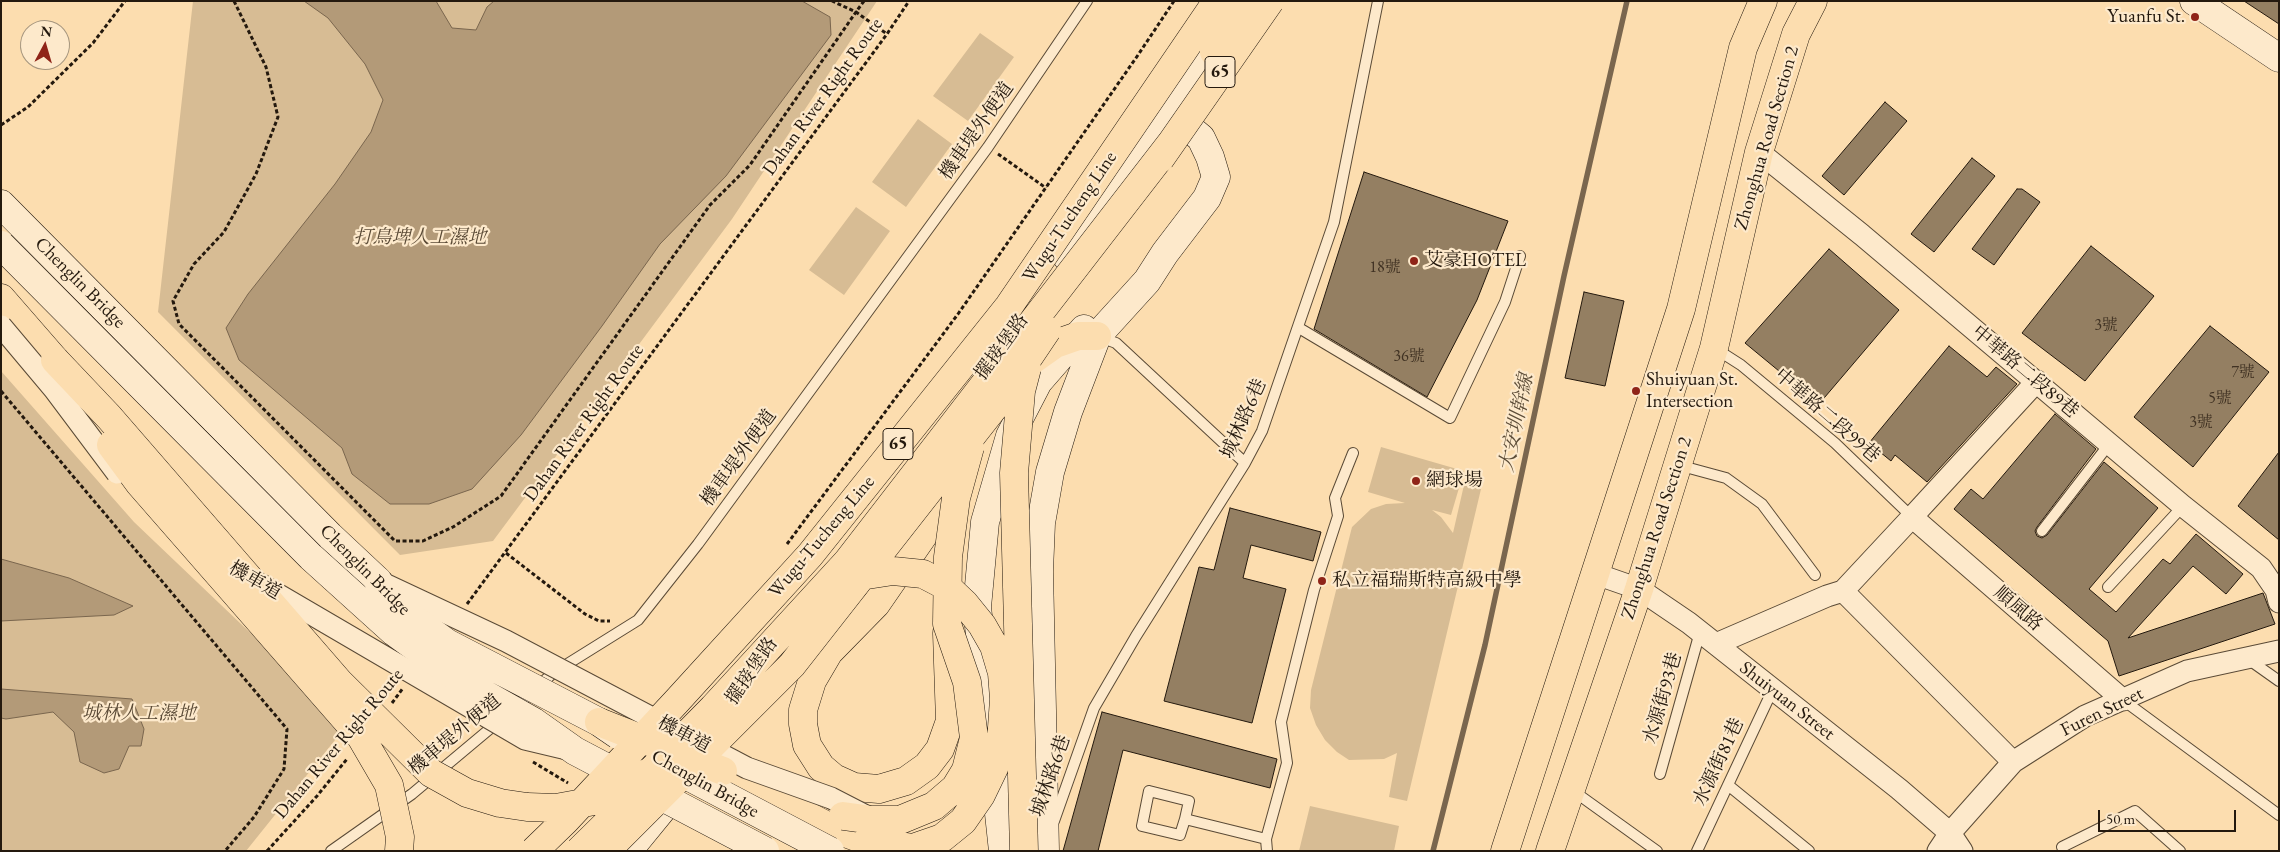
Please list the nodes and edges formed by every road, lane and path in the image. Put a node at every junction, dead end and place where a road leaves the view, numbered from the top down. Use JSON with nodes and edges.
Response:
{"nodes":[{"id":1,"x":125,"y":1,"type":"edge"},
{"id":2,"x":234,"y":1,"type":"edge"},
{"id":3,"x":832,"y":1,"type":"edge"},
{"id":4,"x":864,"y":1,"type":"edge"},
{"id":5,"x":909,"y":1,"type":"edge"},
{"id":6,"x":1087,"y":1,"type":"edge"},
{"id":7,"x":1174,"y":1,"type":"edge"},
{"id":8,"x":1217,"y":1,"type":"edge"},
{"id":9,"x":1246,"y":1,"type":"edge"},
{"id":10,"x":1270,"y":1,"type":"edge"},
{"id":11,"x":1378,"y":1,"type":"edge"},
{"id":12,"x":1763,"y":1,"type":"edge"},
{"id":13,"x":1814,"y":1,"type":"edge"},
{"id":14,"x":2194,"y":1,"type":"edge"},
{"id":15,"x":856,"y":12,"type":"junction"},
{"id":16,"x":886,"y":34,"type":"junction"},
{"id":17,"x":2279,"y":58,"type":"edge"},
{"id":18,"x":1171,"y":114,"type":"junction"},
{"id":19,"x":1,"y":125,"type":"edge"},
{"id":20,"x":1171,"y":143,"type":"junction"},
{"id":21,"x":1759,"y":152,"type":"junction"},
{"id":22,"x":1010,"y":163,"type":"dead end"},
{"id":23,"x":1046,"y":188,"type":"junction"},
{"id":24,"x":1,"y":204,"type":"edge"},
{"id":25,"x":1,"y":244,"type":"edge"},
{"id":26,"x":1520,"y":256,"type":"dead end"},
{"id":27,"x":1058,"y":281,"type":"junction"},
{"id":28,"x":1,"y":298,"type":"edge"},
{"id":29,"x":1,"y":326,"type":"edge"},
{"id":30,"x":1299,"y":328,"type":"junction"},
{"id":31,"x":1087,"y":336,"type":"junction"},
{"id":32,"x":1714,"y":348,"type":"junction"},
{"id":33,"x":54,"y":360,"type":"junction"},
{"id":34,"x":2037,"y":381,"type":"junction"},
{"id":35,"x":1,"y":391,"type":"edge"},
{"id":36,"x":2110,"y":443,"type":"junction"},
{"id":37,"x":1353,"y":453,"type":"dead end"},
{"id":38,"x":1245,"y":463,"type":"junction"},
{"id":39,"x":1677,"y":465,"type":"junction"},
{"id":40,"x":2184,"y":506,"type":"junction"},
{"id":41,"x":1912,"y":517,"type":"junction"},
{"id":42,"x":2042,"y":531,"type":"dead end"},
{"id":43,"x":784,"y":548,"type":"dead end"},
{"id":44,"x":506,"y":553,"type":"junction"},
{"id":45,"x":1596,"y":574,"type":"junction"},
{"id":46,"x":1814,"y":575,"type":"dead end"},
{"id":47,"x":378,"y":581,"type":"junction"},
{"id":48,"x":2108,"y":587,"type":"dead end"},
{"id":49,"x":1639,"y":589,"type":"junction"},
{"id":50,"x":1843,"y":591,"type":"junction"},
{"id":51,"x":2279,"y":602,"type":"edge"},
{"id":52,"x":466,"y":605,"type":"dead end"},
{"id":53,"x":618,"y":620,"type":"dead end"},
{"id":54,"x":947,"y":624,"type":"junction"},
{"id":55,"x":1708,"y":638,"type":"junction"},
{"id":56,"x":2279,"y":651,"type":"edge"},
{"id":57,"x":2247,"y":658,"type":"junction"},
{"id":58,"x":409,"y":680,"type":"dead end"},
{"id":59,"x":2279,"y":681,"type":"edge"},
{"id":60,"x":1773,"y":689,"type":"junction"},
{"id":61,"x":2123,"y":700,"type":"junction"},
{"id":62,"x":391,"y":704,"type":"dead end"},
{"id":63,"x":599,"y":722,"type":"junction"},
{"id":64,"x":575,"y":751,"type":"junction"},
{"id":65,"x":348,"y":758,"type":"dead end"},
{"id":66,"x":2013,"y":762,"type":"junction"},
{"id":67,"x":547,"y":770,"type":"dead end"},
{"id":68,"x":722,"y":771,"type":"junction"},
{"id":69,"x":1660,"y":774,"type":"dead end"},
{"id":70,"x":572,"y":785,"type":"dead end"},
{"id":71,"x":1728,"y":785,"type":"junction"},
{"id":72,"x":1571,"y":790,"type":"junction"},
{"id":73,"x":2279,"y":815,"type":"edge"},
{"id":74,"x":868,"y":817,"type":"dead end"},
{"id":75,"x":1184,"y":819,"type":"junction"},
{"id":76,"x":1950,"y":833,"type":"junction"},
{"id":77,"x":1266,"y":840,"type":"junction"},
{"id":78,"x":2062,"y":847,"type":"dead end"},
{"id":79,"x":1038,"y":849,"type":"edge"},
{"id":80,"x":225,"y":851,"type":"edge"},
{"id":81,"x":267,"y":851,"type":"edge"},
{"id":82,"x":331,"y":851,"type":"edge"},
{"id":83,"x":399,"y":851,"type":"edge"},
{"id":84,"x":534,"y":851,"type":"edge"},
{"id":85,"x":579,"y":851,"type":"edge"},
{"id":86,"x":606,"y":851,"type":"edge"},
{"id":87,"x":628,"y":851,"type":"edge"},
{"id":88,"x":765,"y":851,"type":"edge"},
{"id":89,"x":830,"y":851,"type":"edge"},
{"id":90,"x":1003,"y":851,"type":"edge"},
{"id":91,"x":1268,"y":851,"type":"edge"},
{"id":92,"x":1505,"y":851,"type":"edge"},
{"id":93,"x":1550,"y":851,"type":"edge"},
{"id":94,"x":1657,"y":851,"type":"edge"},
{"id":95,"x":1697,"y":851,"type":"edge"},
{"id":96,"x":1809,"y":851,"type":"edge"},
{"id":97,"x":1938,"y":851,"type":"edge"},
{"id":98,"x":1962,"y":851,"type":"edge"},
{"id":99,"x":2180,"y":851,"type":"edge"}],
"edges":[{"from":1,"to":19,"type":"path"},
{"from":2,"to":15,"type":"path"},
{"from":3,"to":15,"type":"path"},
{"from":4,"to":15,"type":"path"},
{"from":5,"to":16,"type":"path","name":"Dahan River Right Route"},
{"from":6,"to":82,"type":"lane","name":"機車堤外便道"},
{"from":7,"to":23,"type":"path"},
{"from":8,"to":84,"type":"main road","name":"Wugu-Tucheng Line","number":"65","bridge":true},
{"from":9,"to":18,"type":"street","name":"擺接堡路"},
{"from":9,"to":27,"type":"main road","bridge":true},
{"from":10,"to":20,"type":"main road","number":"65","bridge":true},
{"from":11,"to":30,"type":"lane","name":"城林路6巷"},
{"from":12,"to":45,"type":"main road"},
{"from":13,"to":21,"type":"main road","name":"Zhonghua Road Section 2"},
{"from":14,"to":17,"type":"street"},
{"from":15,"to":16,"type":"path"},
{"from":16,"to":44,"type":"path","name":"Dahan River Right Route"},
{"from":18,"to":31,"type":"street"},
{"from":18,"to":87,"type":"street","name":"擺接堡路"},
{"from":20,"to":33,"type":"main road","bridge":true},
{"from":20,"to":86,"type":"main road","number":"65","bridge":true},
{"from":21,"to":32,"type":"main road","name":"Zhonghua Road Section 2"},
{"from":21,"to":34,"type":"street","name":"中華路二段89巷"},
{"from":22,"to":23,"type":"path"},
{"from":23,"to":43,"type":"path"},
{"from":24,"to":47,"type":"street","name":"Chenglin Bridge"},
{"from":25,"to":64,"type":"street","name":"Chenglin Bridge","bridge":true},
{"from":26,"to":30,"type":"lane"},
{"from":27,"to":54,"type":"main road","bridge":true},
{"from":27,"to":79,"type":"main road","bridge":true},
{"from":28,"to":33,"type":"main road"},
{"from":29,"to":64,"type":"street","name":"機車道","bridge":true},
{"from":30,"to":38,"type":"lane","name":"城林路6巷"},
{"from":31,"to":38,"type":"lane"},
{"from":31,"to":54,"type":"main road","bridge":true},
{"from":31,"to":79,"type":"street"},
{"from":31,"to":90,"type":"street"},
{"from":32,"to":39,"type":"main road","name":"Zhonghua Road Section 2"},
{"from":32,"to":41,"type":"lane","name":"中華路二段99巷"},
{"from":33,"to":83,"type":"main road","bridge":true},
{"from":34,"to":36,"type":"street","name":"中華路二段89巷"},
{"from":34,"to":41,"type":"street"},
{"from":35,"to":80,"type":"path"},
{"from":36,"to":40,"type":"street","name":"中華路二段89巷"},
{"from":36,"to":42,"type":"lane"},
{"from":37,"to":77,"type":"lane"},
{"from":38,"to":79,"type":"lane","name":"城林路6巷"},
{"from":39,"to":46,"type":"lane"},
{"from":39,"to":49,"type":"main road","name":"Zhonghua Road Section 2"},
{"from":40,"to":48,"type":"lane"},
{"from":40,"to":51,"type":"street","name":"中華路二段89巷"},
{"from":41,"to":50,"type":"street"},
{"from":41,"to":61,"type":"street","name":"順風路"},
{"from":44,"to":52,"type":"path","name":"Dahan River Right Route"},
{"from":44,"to":53,"type":"path"},
{"from":45,"to":49,"type":"street","name":"Shuiyuan Street"},
{"from":45,"to":92,"type":"main road"},
{"from":47,"to":63,"type":"street","name":"Chenglin Bridge","bridge":true},
{"from":47,"to":74,"type":"street","name":"機車道","bridge":true},
{"from":49,"to":55,"type":"street","name":"Shuiyuan Street"},
{"from":49,"to":72,"type":"main road","name":"Zhonghua Road Section 2"},
{"from":50,"to":55,"type":"street"},
{"from":50,"to":66,"type":"street"},
{"from":54,"to":68,"type":"main road","bridge":true},
{"from":55,"to":60,"type":"street","name":"Shuiyuan Street"},
{"from":55,"to":69,"type":"lane","name":"水源街93巷"},
{"from":56,"to":57,"type":"street","name":"Furen Street"},
{"from":57,"to":59,"type":"lane"},
{"from":57,"to":61,"type":"street","name":"Furen Street"},
{"from":58,"to":62,"type":"path","name":"Dahan River Right Route"},
{"from":60,"to":71,"type":"lane","name":"水源街81巷"},
{"from":60,"to":76,"type":"street","name":"Shuiyuan Street"},
{"from":61,"to":66,"type":"street","name":"Furen Street"},
{"from":61,"to":73,"type":"lane"},
{"from":63,"to":68,"type":"main road","bridge":true},
{"from":63,"to":89,"type":"street","name":"Chenglin Bridge","bridge":true},
{"from":64,"to":88,"type":"street","name":"Chenglin Bridge","bridge":true},
{"from":65,"to":81,"type":"path","name":"Dahan River Right Route"},
{"from":66,"to":76,"type":"street","name":"Furen Street"},
{"from":67,"to":70,"type":"path"},
{"from":68,"to":85,"type":"main road","bridge":true},
{"from":71,"to":95,"type":"lane","name":"水源街81巷"},
{"from":71,"to":96,"type":"lane"},
{"from":72,"to":93,"type":"main road","name":"Zhonghua Road Section 2"},
{"from":72,"to":94,"type":"lane"},
{"from":75,"to":75,"type":"lane"},
{"from":75,"to":77,"type":"lane"},
{"from":76,"to":97,"type":"street","name":"Furen Street"},
{"from":76,"to":98,"type":"street","name":"Shuiyuan Street"},
{"from":77,"to":91,"type":"lane"},
{"from":78,"to":99,"type":"lane"}]}
